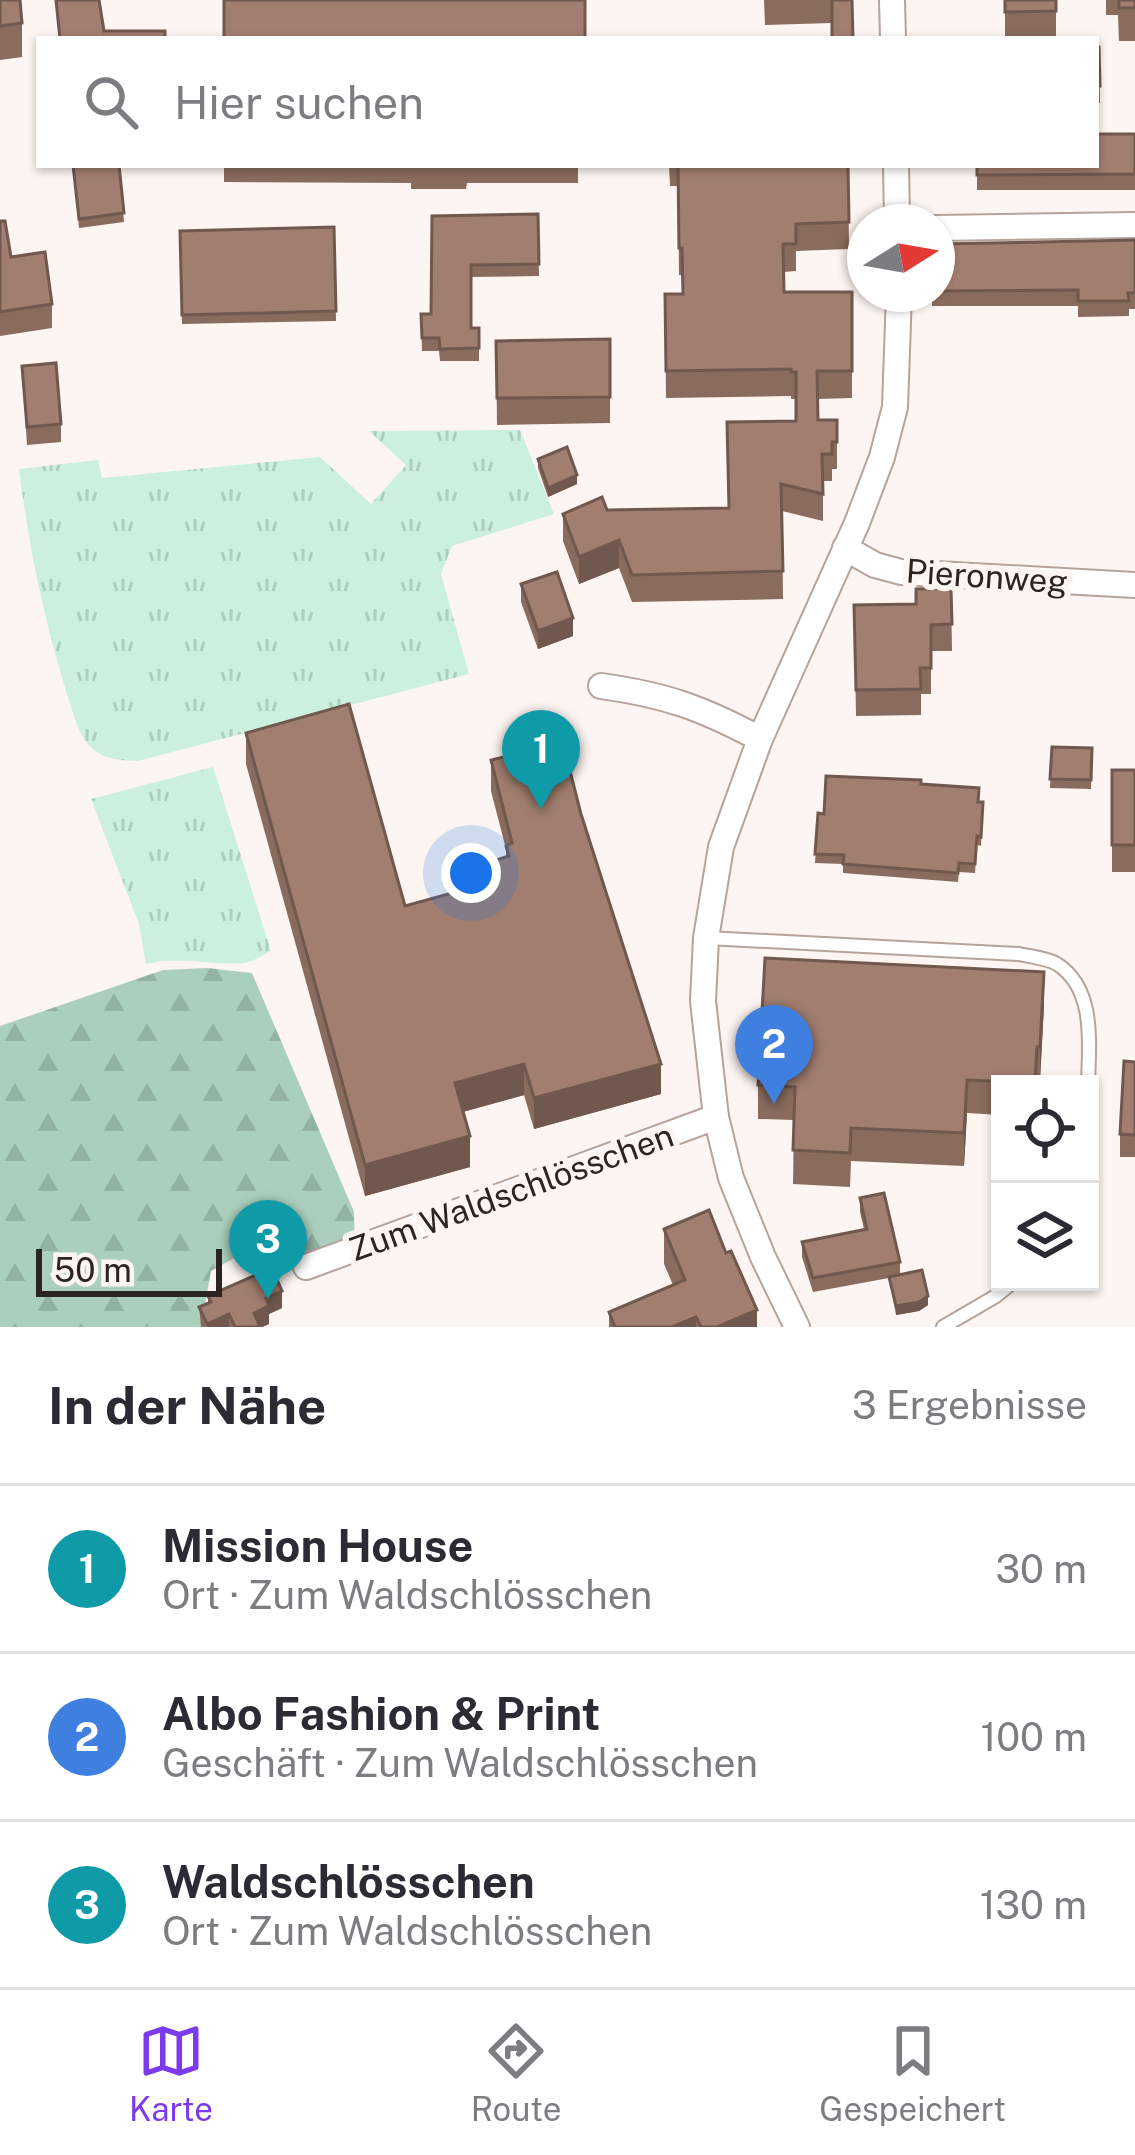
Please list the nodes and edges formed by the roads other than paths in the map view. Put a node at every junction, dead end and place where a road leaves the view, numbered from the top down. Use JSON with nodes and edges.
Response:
{"nodes":[{"id":1,"x":892,"y":0,"type":"edge"},
{"id":2,"x":893,"y":36,"type":"edge"},
{"id":3,"x":896,"y":168,"type":"edge"},
{"id":4,"x":897,"y":204,"type":"edge"},
{"id":5,"x":1135,"y":225,"type":"edge"},
{"id":6,"x":955,"y":227,"type":"edge"},
{"id":7,"x":899,"y":312,"type":"edge"},
{"id":8,"x":845,"y":548,"type":"junction"},
{"id":9,"x":1135,"y":585,"type":"edge"},
{"id":10,"x":601,"y":686,"type":"dead end"},
{"id":11,"x":760,"y":739,"type":"junction"},
{"id":12,"x":706,"y":938,"type":"junction"},
{"id":13,"x":1088,"y":1075,"type":"edge"},
{"id":14,"x":716,"y":1117,"type":"junction"},
{"id":15,"x":306,"y":1267,"type":"dead end"},
{"id":16,"x":1002,"y":1291,"type":"edge"},
{"id":17,"x":797,"y":1327,"type":"edge"},
{"id":18,"x":943,"y":1327,"type":"edge"}],
"edges":[{"from":1,"to":2,"type":"street"},
{"from":3,"to":4,"type":"street"},
{"from":5,"to":6,"type":"street"},
{"from":7,"to":8,"type":"street","name":"Zum Waldschlösschen"},
{"from":8,"to":9,"type":"street","name":"Pieronweg"},
{"from":8,"to":11,"type":"street","name":"Zum Waldschlösschen"},
{"from":10,"to":11,"type":"street"},
{"from":11,"to":12,"type":"street","name":"Zum Waldschlösschen"},
{"from":12,"to":13,"type":"lane"},
{"from":12,"to":14,"type":"street","name":"Zum Waldschlösschen"},
{"from":14,"to":15,"type":"street","name":"Zum Waldschlösschen"},
{"from":14,"to":17,"type":"street","name":"Zum Waldschlösschen"},
{"from":16,"to":18,"type":"lane"}]}
